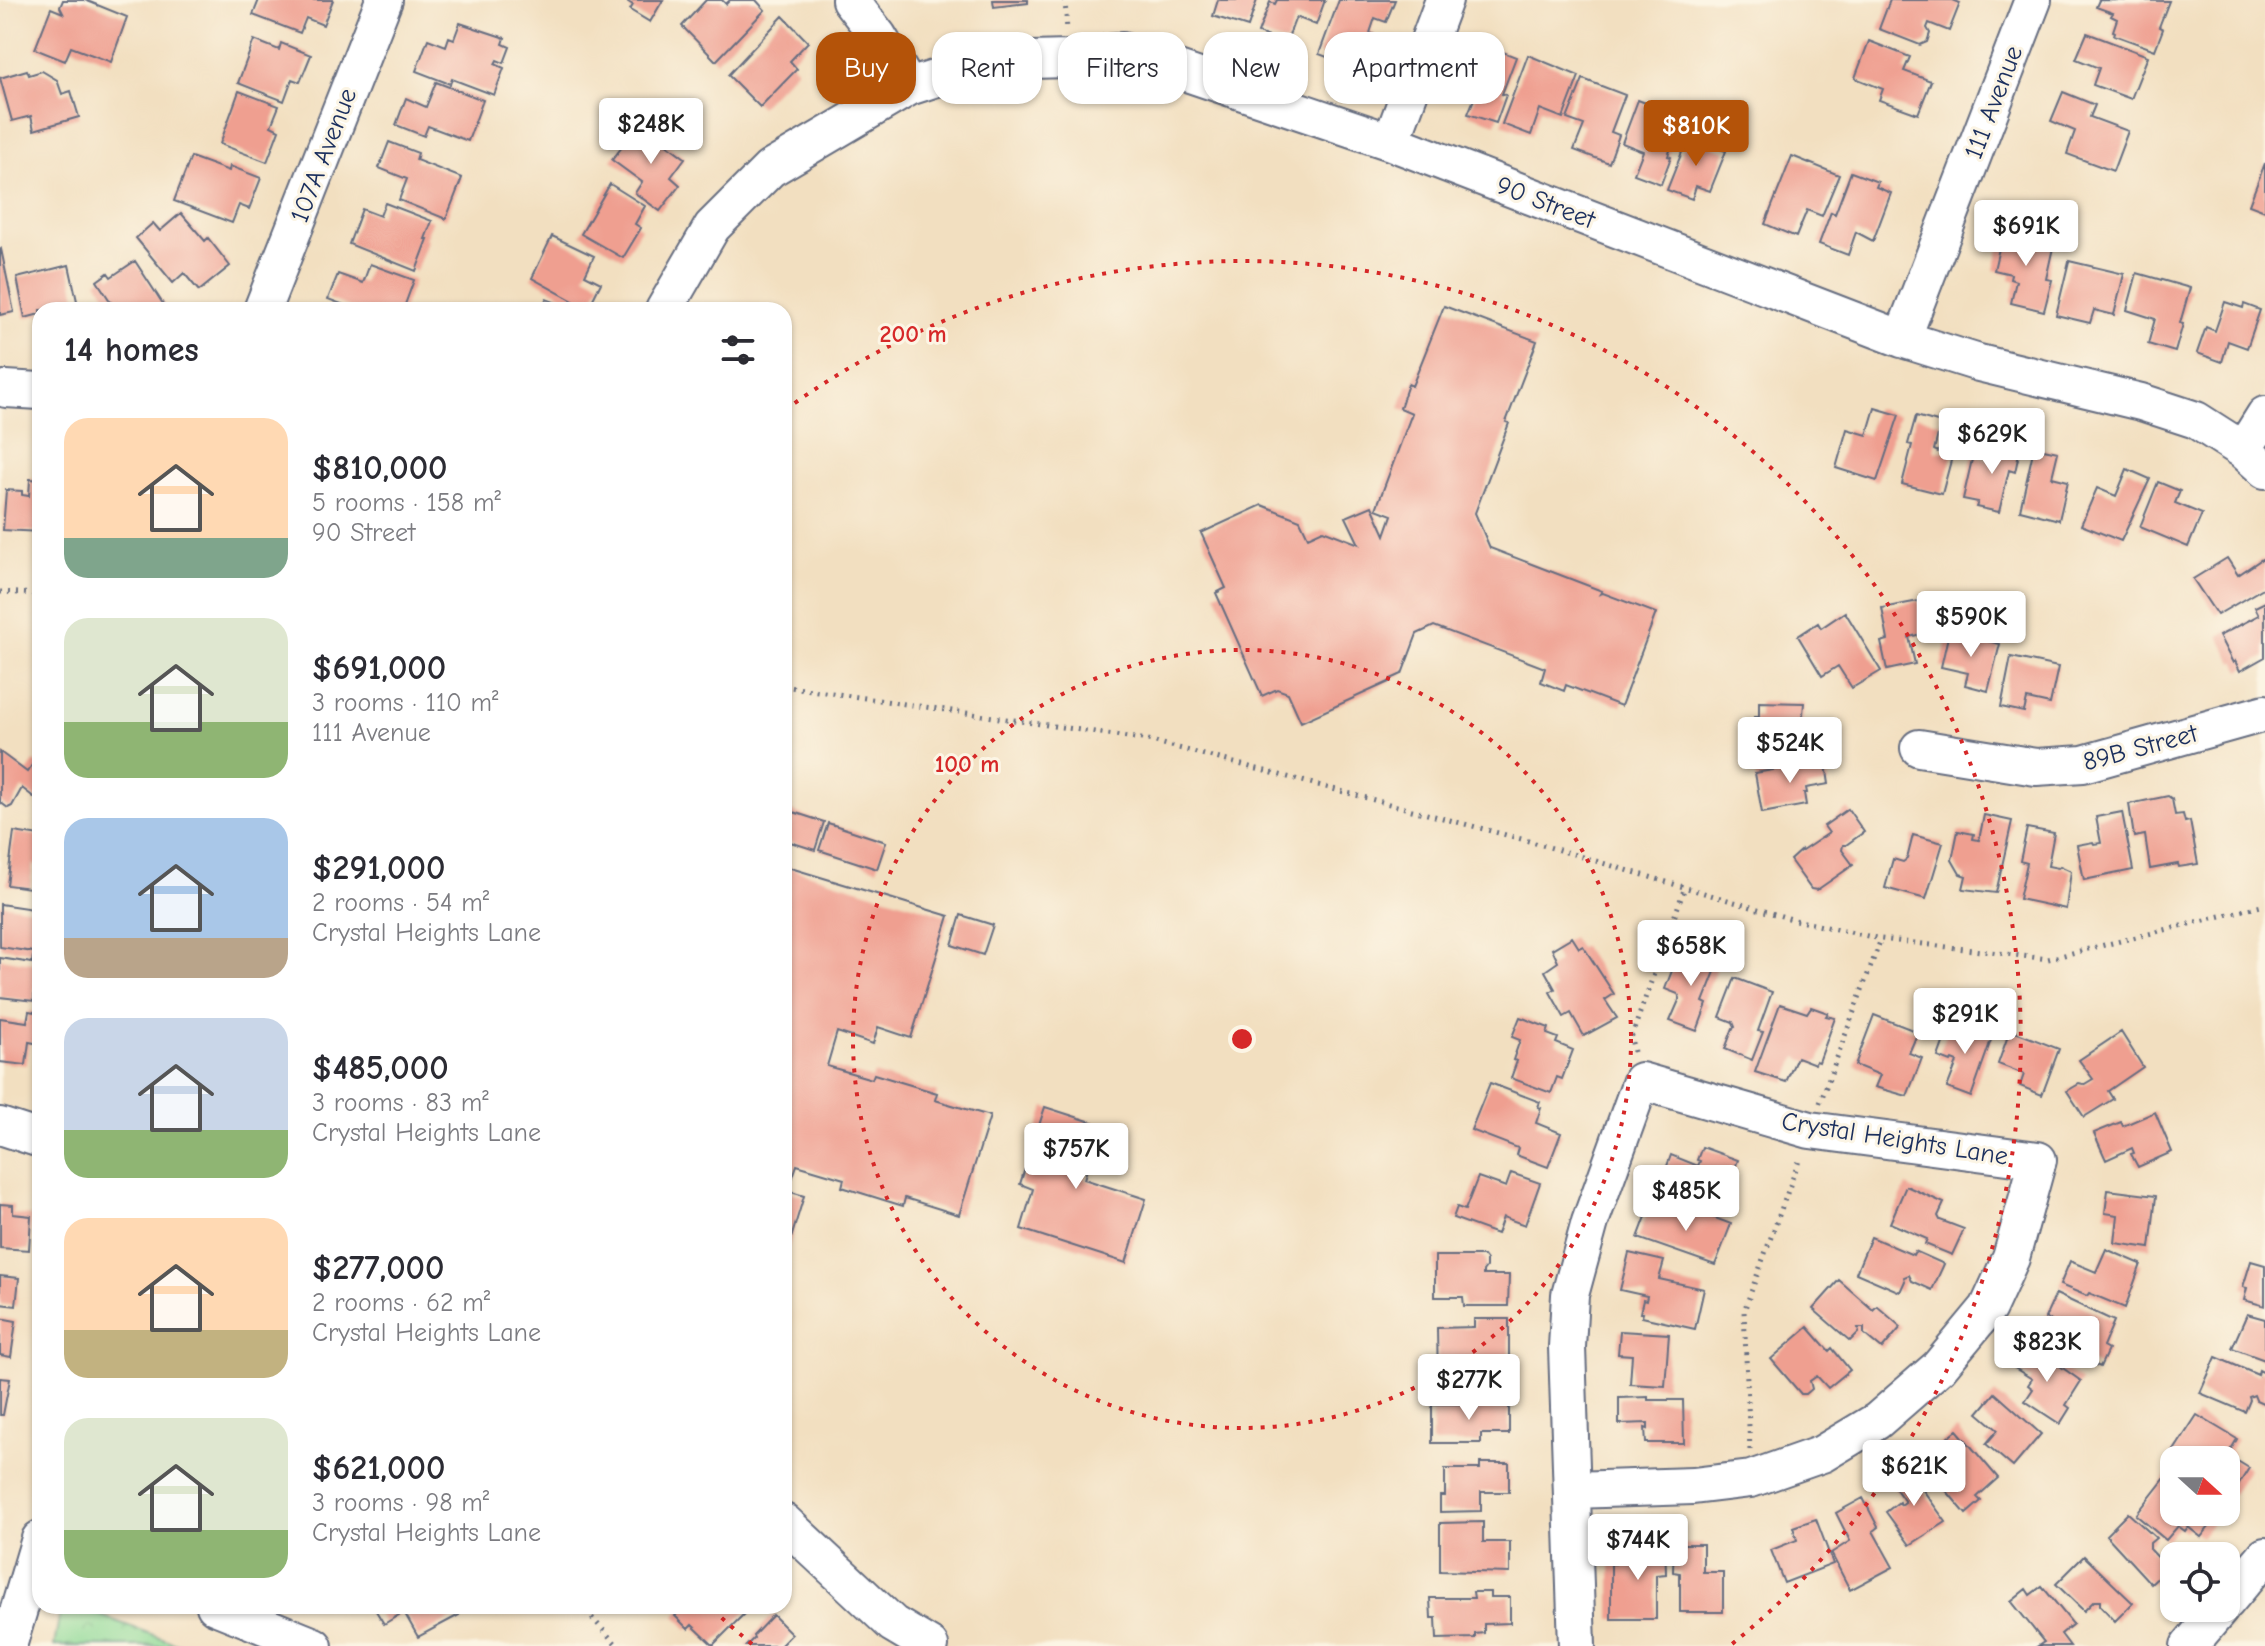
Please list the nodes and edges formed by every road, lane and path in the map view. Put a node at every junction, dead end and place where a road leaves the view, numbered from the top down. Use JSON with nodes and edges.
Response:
{"nodes":[{"id":1,"x":384,"y":0,"type":"edge"},
{"id":2,"x":850,"y":0,"type":"edge"},
{"id":3,"x":1444,"y":0,"type":"edge"},
{"id":4,"x":2033,"y":0,"type":"edge"},
{"id":5,"x":875,"y":32,"type":"edge"},
{"id":6,"x":916,"y":85,"type":"edge"},
{"id":7,"x":880,"y":104,"type":"edge"},
{"id":8,"x":1391,"y":142,"type":"junction"},
{"id":9,"x":265,"y":302,"type":"edge"},
{"id":10,"x":669,"y":302,"type":"edge"},
{"id":11,"x":1902,"y":339,"type":"junction"},
{"id":12,"x":2265,"y":415,"type":"edge"},
{"id":13,"x":2254,"y":460,"type":"edge"},
{"id":14,"x":0,"y":592,"type":"edge"},
{"id":15,"x":32,"y":594,"type":"edge"},
{"id":16,"x":792,"y":687,"type":"edge"},
{"id":17,"x":2265,"y":713,"type":"edge"},
{"id":18,"x":1919,"y":748,"type":"dead end"},
{"id":19,"x":1685,"y":887,"type":"junction"},
{"id":20,"x":2265,"y":905,"type":"edge"},
{"id":21,"x":1881,"y":939,"type":"junction"},
{"id":22,"x":1641,"y":1081,"type":"junction"},
{"id":23,"x":0,"y":1126,"type":"edge"},
{"id":24,"x":1810,"y":1130,"type":"junction"},
{"id":25,"x":32,"y":1136,"type":"edge"},
{"id":26,"x":1751,"y":1479,"type":"junction"},
{"id":27,"x":1573,"y":1490,"type":"junction"},
{"id":28,"x":792,"y":1531,"type":"edge"},
{"id":29,"x":2265,"y":1556,"type":"edge"},
{"id":30,"x":32,"y":1566,"type":"edge"},
{"id":31,"x":2240,"y":1585,"type":"edge"},
{"id":32,"x":235,"y":1614,"type":"edge"},
{"id":33,"x":588,"y":1614,"type":"edge"},
{"id":34,"x":2209,"y":1622,"type":"edge"},
{"id":35,"x":882,"y":1635,"type":"edge"},
{"id":36,"x":8,"y":1646,"type":"edge"},
{"id":37,"x":314,"y":1646,"type":"edge"},
{"id":38,"x":618,"y":1646,"type":"edge"},
{"id":39,"x":930,"y":1646,"type":"edge"},
{"id":40,"x":1577,"y":1646,"type":"edge"},
{"id":41,"x":2189,"y":1646,"type":"edge"}],
"edges":[{"from":1,"to":9,"type":"street","name":"107A Avenue"},
{"from":2,"to":5,"type":"street"},
{"from":3,"to":8,"type":"street"},
{"from":4,"to":11,"type":"street","name":"111 Avenue"},
{"from":6,"to":8,"type":"street","name":"90 Street"},
{"from":7,"to":10,"type":"street","name":"90 Street"},
{"from":8,"to":11,"type":"street","name":"90 Street"},
{"from":11,"to":13,"type":"street","name":"90 Street"},
{"from":12,"to":13,"type":"street"},
{"from":14,"to":15,"type":"path"},
{"from":16,"to":19,"type":"path"},
{"from":17,"to":18,"type":"street","name":"89B Street"},
{"from":19,"to":21,"type":"path"},
{"from":19,"to":22,"type":"path"},
{"from":20,"to":21,"type":"path"},
{"from":21,"to":24,"type":"path"},
{"from":22,"to":24,"type":"street","name":"Crystal Heights Lane"},
{"from":22,"to":27,"type":"street"},
{"from":23,"to":25,"type":"street"},
{"from":24,"to":26,"type":"path"},
{"from":24,"to":26,"type":"street","name":"Crystal Heights Lane"},
{"from":26,"to":27,"type":"street","name":"Crystal Heights Lane"},
{"from":27,"to":40,"type":"street"},
{"from":28,"to":35,"type":"street"},
{"from":29,"to":31,"type":"street"},
{"from":30,"to":36,"type":"street"},
{"from":32,"to":37,"type":"street"},
{"from":33,"to":38,"type":"path"},
{"from":34,"to":41,"type":"street"},
{"from":35,"to":39,"type":"street"}]}
